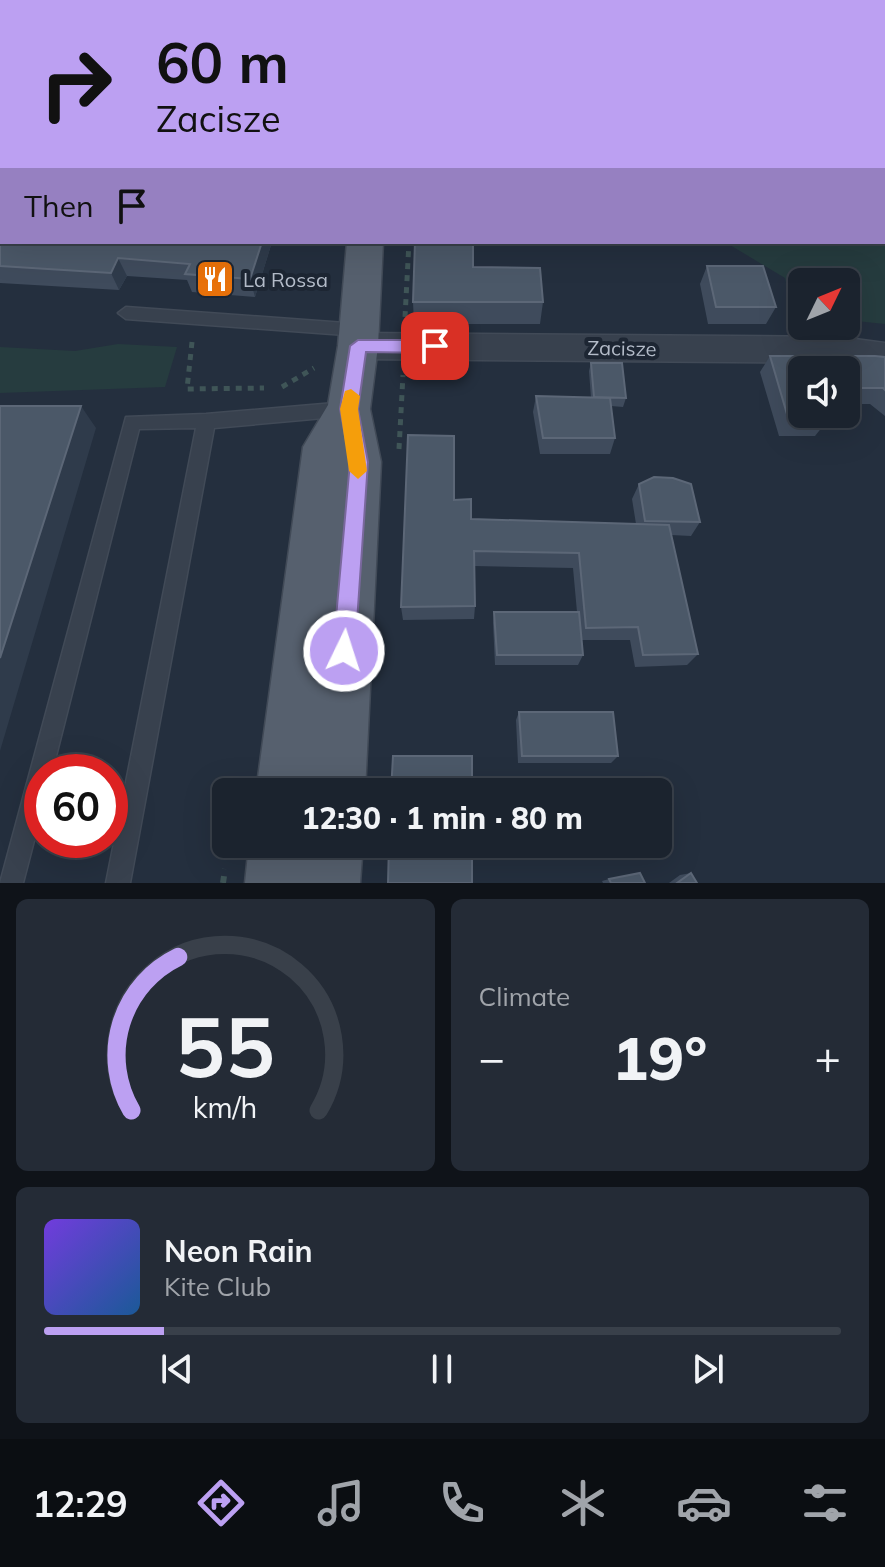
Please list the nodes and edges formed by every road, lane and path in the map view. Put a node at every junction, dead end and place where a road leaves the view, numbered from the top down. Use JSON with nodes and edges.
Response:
{"nodes":[{"id":1,"x":365,"y":244,"type":"edge"},
{"id":2,"x":126,"y":313,"type":"dead end"},
{"id":3,"x":171,"y":316,"type":"junction"},
{"id":4,"x":359,"y":338,"type":"junction"},
{"id":5,"x":885,"y":357,"type":"edge"},
{"id":6,"x":287,"y":386,"type":"dead end"},
{"id":7,"x":349,"y":409,"type":"junction"},
{"id":8,"x":206,"y":421,"type":"junction"},
{"id":9,"x":287,"y":778,"type":"edge"},
{"id":10,"x":337,"y":778,"type":"edge"},
{"id":11,"x":278,"y":858,"type":"edge"},
{"id":12,"x":332,"y":858,"type":"edge"},
{"id":13,"x":11,"y":883,"type":"edge"},
{"id":14,"x":118,"y":883,"type":"edge"},
{"id":15,"x":275,"y":883,"type":"edge"},
{"id":16,"x":330,"y":883,"type":"edge"}],
"edges":[{"from":1,"to":4,"type":"main road"},
{"from":2,"to":3,"type":"lane"},
{"from":3,"to":4,"type":"lane"},
{"from":3,"to":6,"type":"path"},
{"from":4,"to":5,"type":"street","name":"Zacisze"},
{"from":4,"to":7,"type":"main road"},
{"from":7,"to":8,"type":"lane"},
{"from":7,"to":9,"type":"main road"},
{"from":7,"to":10,"type":"main road"},
{"from":8,"to":13,"type":"lane"},
{"from":8,"to":14,"type":"lane"},
{"from":11,"to":15,"type":"main road"},
{"from":12,"to":16,"type":"main road"}]}
